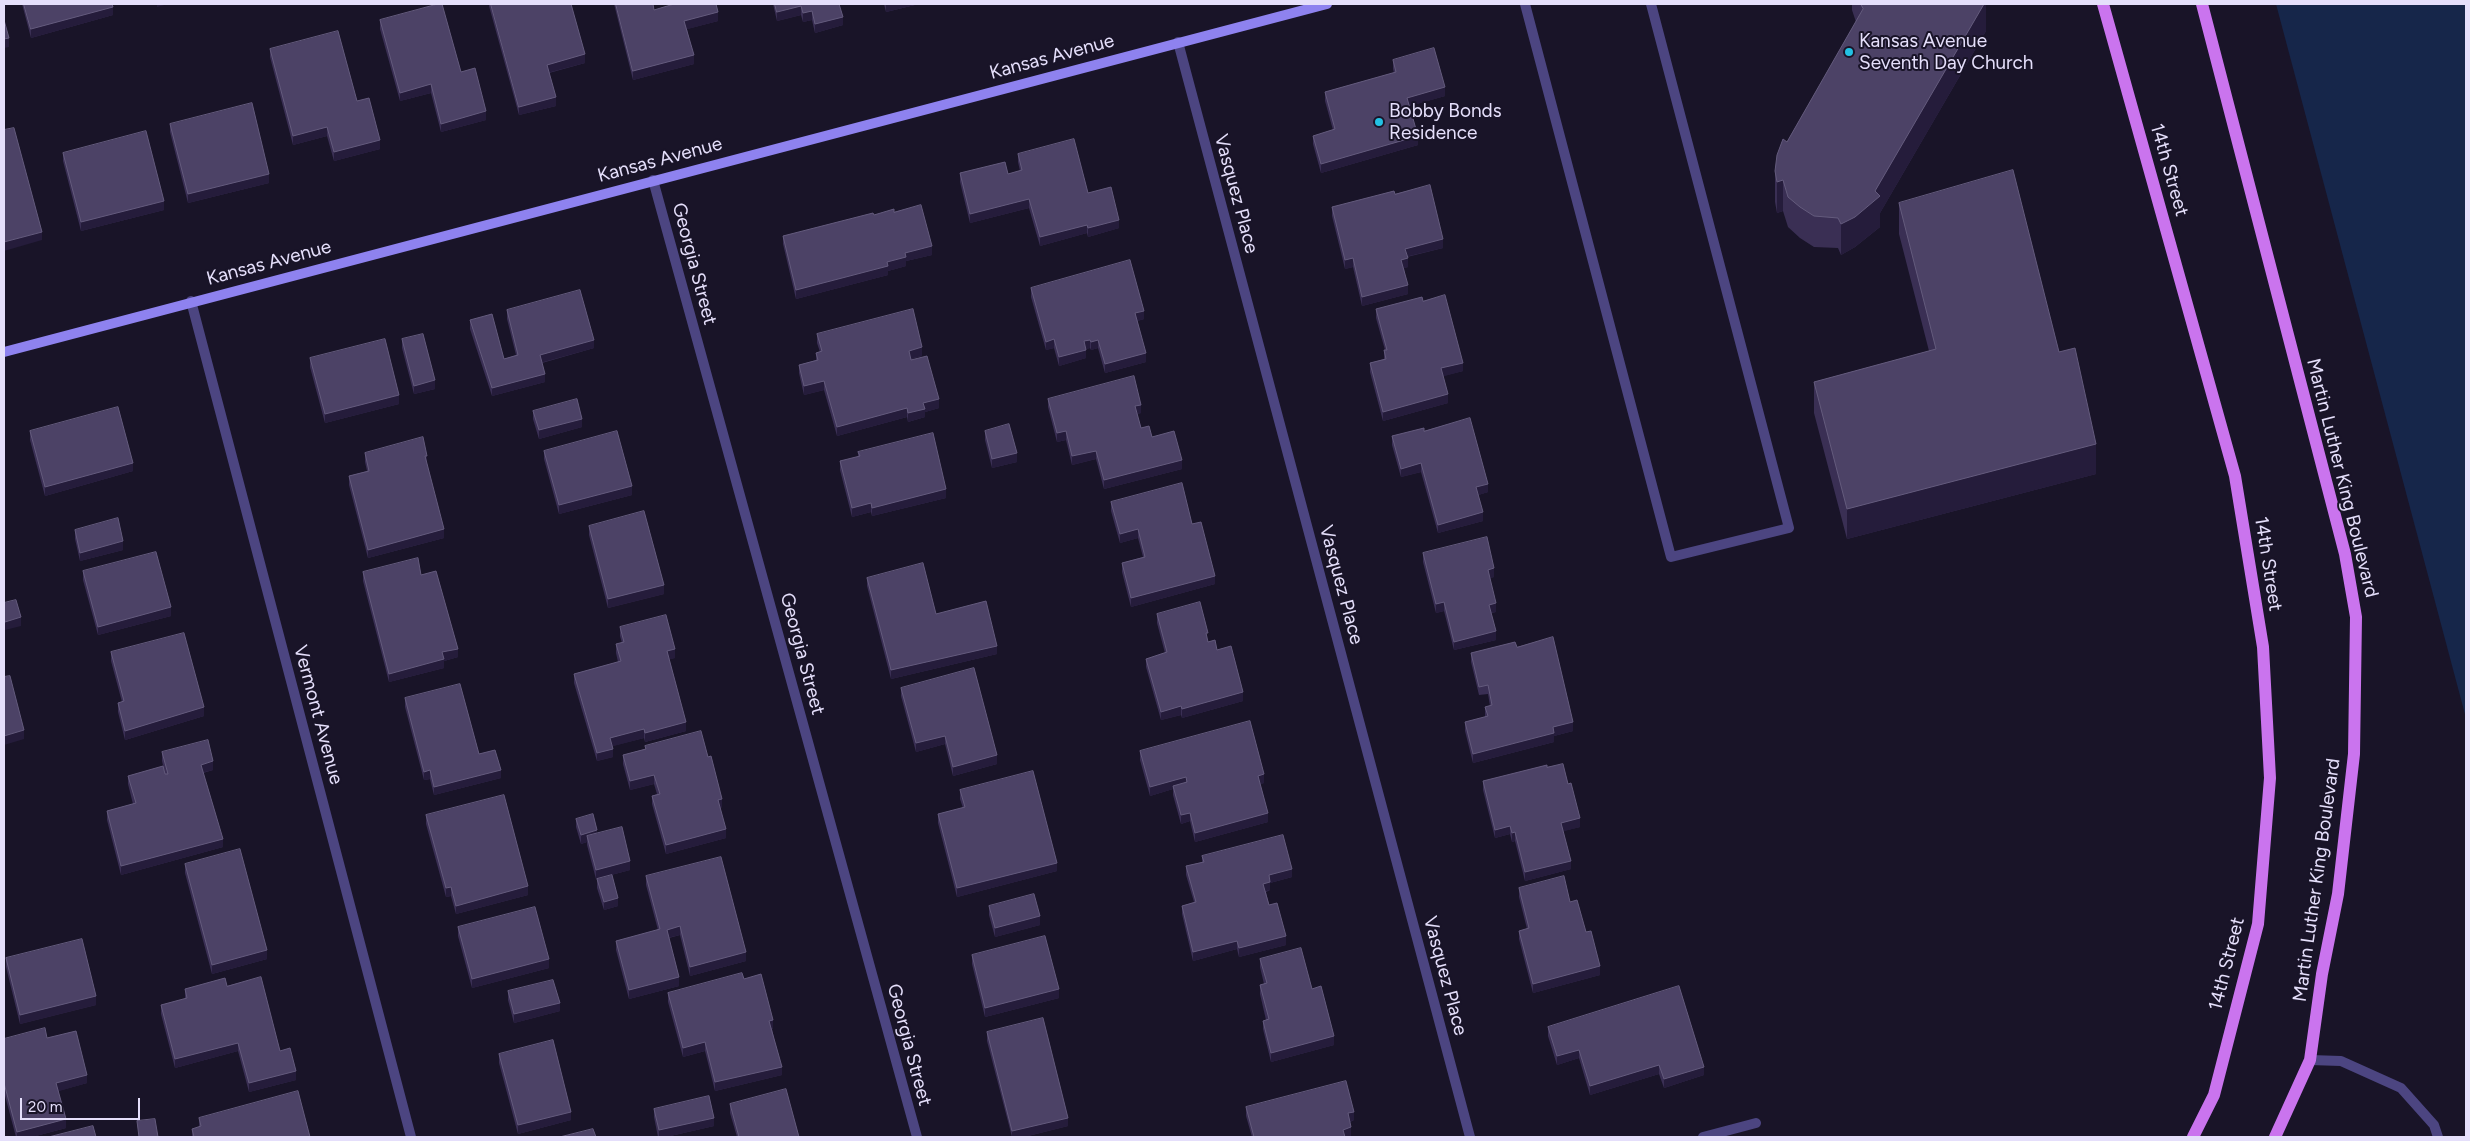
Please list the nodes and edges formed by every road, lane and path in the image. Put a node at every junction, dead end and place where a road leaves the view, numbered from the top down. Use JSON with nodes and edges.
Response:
{"nodes":[{"id":1,"x":1326,"y":4,"type":"edge"},
{"id":2,"x":1525,"y":4,"type":"edge"},
{"id":3,"x":1650,"y":4,"type":"edge"},
{"id":4,"x":2103,"y":4,"type":"edge"},
{"id":5,"x":2202,"y":4,"type":"edge"},
{"id":6,"x":1178,"y":42,"type":"junction"},
{"id":7,"x":653,"y":180,"type":"junction"},
{"id":8,"x":190,"y":301,"type":"junction"},
{"id":9,"x":4,"y":352,"type":"edge"},
{"id":10,"x":2310,"y":1060,"type":"junction"},
{"id":11,"x":1756,"y":1123,"type":"dead end"},
{"id":12,"x":412,"y":1137,"type":"edge"},
{"id":13,"x":916,"y":1137,"type":"edge"},
{"id":14,"x":1470,"y":1137,"type":"edge"},
{"id":15,"x":1703,"y":1137,"type":"edge"},
{"id":16,"x":2193,"y":1137,"type":"edge"},
{"id":17,"x":2275,"y":1137,"type":"edge"},
{"id":18,"x":2438,"y":1137,"type":"edge"}],
"edges":[{"from":1,"to":6,"type":"street","name":"Kansas Avenue"},
{"from":2,"to":3,"type":"street"},
{"from":4,"to":16,"type":"main road","name":"14th Street"},
{"from":5,"to":10,"type":"main road","name":"Martin Luther King Boulevard"},
{"from":6,"to":7,"type":"street","name":"Kansas Avenue"},
{"from":6,"to":14,"type":"street","name":"Vasquez Place"},
{"from":7,"to":8,"type":"street","name":"Kansas Avenue"},
{"from":7,"to":13,"type":"street","name":"Georgia Street"},
{"from":8,"to":9,"type":"street","name":"Kansas Avenue"},
{"from":8,"to":12,"type":"street","name":"Vermont Avenue"},
{"from":10,"to":17,"type":"main road"},
{"from":10,"to":18,"type":"street"},
{"from":11,"to":15,"type":"street"}]}
